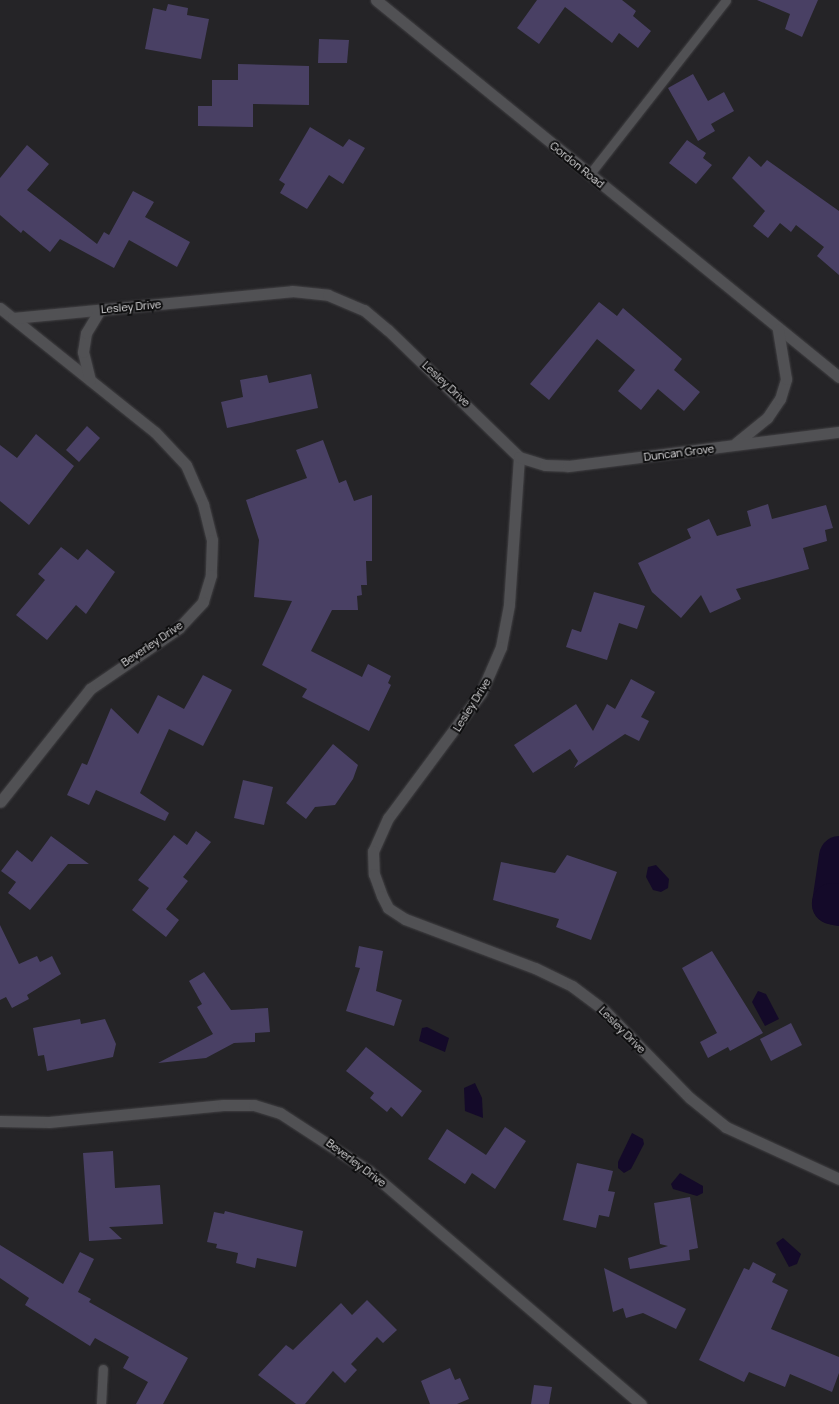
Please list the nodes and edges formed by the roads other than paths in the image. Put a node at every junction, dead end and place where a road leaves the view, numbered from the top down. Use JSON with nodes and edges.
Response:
{"nodes":[{"id":1,"x":376,"y":0,"type":"edge"},
{"id":2,"x":726,"y":0,"type":"edge"},
{"id":3,"x":589,"y":175,"type":"junction"},
{"id":4,"x":0,"y":308,"type":"edge"},
{"id":5,"x":100,"y":310,"type":"junction"},
{"id":6,"x":13,"y":318,"type":"junction"},
{"id":7,"x":778,"y":330,"type":"junction"},
{"id":8,"x":839,"y":377,"type":"edge"},
{"id":9,"x":90,"y":380,"type":"junction"},
{"id":10,"x":839,"y":432,"type":"edge"},
{"id":11,"x":728,"y":447,"type":"junction"},
{"id":12,"x":519,"y":457,"type":"junction"},
{"id":13,"x":0,"y":802,"type":"edge"},
{"id":14,"x":0,"y":1121,"type":"edge"},
{"id":15,"x":839,"y":1179,"type":"edge"},
{"id":16,"x":103,"y":1369,"type":"dead end"},
{"id":17,"x":100,"y":1404,"type":"edge"},
{"id":18,"x":641,"y":1404,"type":"edge"}],
"edges":[{"from":1,"to":3,"type":"street","name":"Gordon Road"},
{"from":2,"to":3,"type":"lane"},
{"from":3,"to":7,"type":"street","name":"Gordon Road"},
{"from":4,"to":6,"type":"street"},
{"from":5,"to":6,"type":"street","name":"Lesley Drive"},
{"from":5,"to":9,"type":"street"},
{"from":5,"to":12,"type":"street","name":"Lesley Drive"},
{"from":6,"to":9,"type":"street","name":"Beverley Drive"},
{"from":7,"to":8,"type":"street","name":"Gordon Road"},
{"from":7,"to":11,"type":"street"},
{"from":9,"to":13,"type":"street","name":"Beverley Drive"},
{"from":10,"to":11,"type":"street","name":"Duncan Grove"},
{"from":11,"to":12,"type":"street","name":"Duncan Grove"},
{"from":12,"to":15,"type":"street","name":"Lesley Drive"},
{"from":14,"to":18,"type":"street","name":"Beverley Drive"},
{"from":16,"to":17,"type":"lane"}]}
